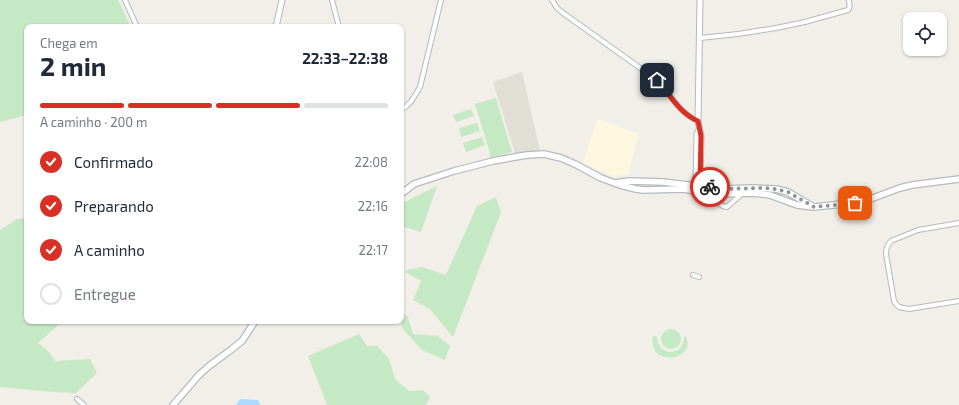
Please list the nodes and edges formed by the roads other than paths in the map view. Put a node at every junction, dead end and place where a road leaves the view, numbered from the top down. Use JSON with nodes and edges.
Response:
{"nodes":[{"id":1,"x":125,"y":0,"type":"edge"},
{"id":2,"x":282,"y":0,"type":"edge"},
{"id":3,"x":332,"y":0,"type":"edge"},
{"id":4,"x":441,"y":0,"type":"edge"},
{"id":5,"x":552,"y":0,"type":"edge"},
{"id":6,"x":700,"y":0,"type":"edge"},
{"id":7,"x":849,"y":0,"type":"edge"},
{"id":8,"x":136,"y":24,"type":"edge"},
{"id":9,"x":277,"y":24,"type":"edge"},
{"id":10,"x":338,"y":24,"type":"edge"},
{"id":11,"x":700,"y":38,"type":"junction"},
{"id":12,"x":404,"y":108,"type":"edge"},
{"id":13,"x":698,"y":121,"type":"junction"},
{"id":14,"x":959,"y":179,"type":"edge"},
{"id":15,"x":641,"y":181,"type":"junction"},
{"id":16,"x":615,"y":183,"type":"junction"},
{"id":17,"x":698,"y":186,"type":"junction"},
{"id":18,"x":640,"y":190,"type":"junction"},
{"id":19,"x":781,"y":190,"type":"junction"},
{"id":20,"x":404,"y":192,"type":"edge"},
{"id":21,"x":712,"y":193,"type":"junction"},
{"id":22,"x":743,"y":193,"type":"junction"},
{"id":23,"x":779,"y":198,"type":"junction"},
{"id":24,"x":814,"y":207,"type":"junction"},
{"id":25,"x":959,"y":223,"type":"edge"},
{"id":26,"x":693,"y":275,"type":"dead end"},
{"id":27,"x":699,"y":277,"type":"dead end"},
{"id":28,"x":959,"y":301,"type":"edge"},
{"id":29,"x":253,"y":324,"type":"edge"},
{"id":30,"x":76,"y":399,"type":"dead end"},
{"id":31,"x":84,"y":405,"type":"edge"},
{"id":32,"x":173,"y":405,"type":"edge"}],
"edges":[{"from":1,"to":8,"type":"street"},
{"from":2,"to":9,"type":"street"},
{"from":3,"to":10,"type":"street"},
{"from":4,"to":12,"type":"street"},
{"from":5,"to":13,"type":"street"},
{"from":6,"to":11,"type":"street"},
{"from":7,"to":11,"type":"street"},
{"from":11,"to":13,"type":"street"},
{"from":13,"to":17,"type":"street"},
{"from":14,"to":24,"type":"main road"},
{"from":15,"to":16,"type":"main road"},
{"from":15,"to":17,"type":"main road"},
{"from":15,"to":18,"type":"main road"},
{"from":16,"to":18,"type":"main road"},
{"from":16,"to":20,"type":"main road"},
{"from":17,"to":19,"type":"main road"},
{"from":18,"to":21,"type":"main road"},
{"from":19,"to":23,"type":"main road"},
{"from":19,"to":24,"type":"main road"},
{"from":21,"to":22,"type":"main road"},
{"from":21,"to":22,"type":"street"},
{"from":22,"to":23,"type":"main road"},
{"from":23,"to":24,"type":"main road"},
{"from":25,"to":28,"type":"street"},
{"from":26,"to":27,"type":"street"},
{"from":29,"to":32,"type":"main road"},
{"from":30,"to":31,"type":"street"}]}
